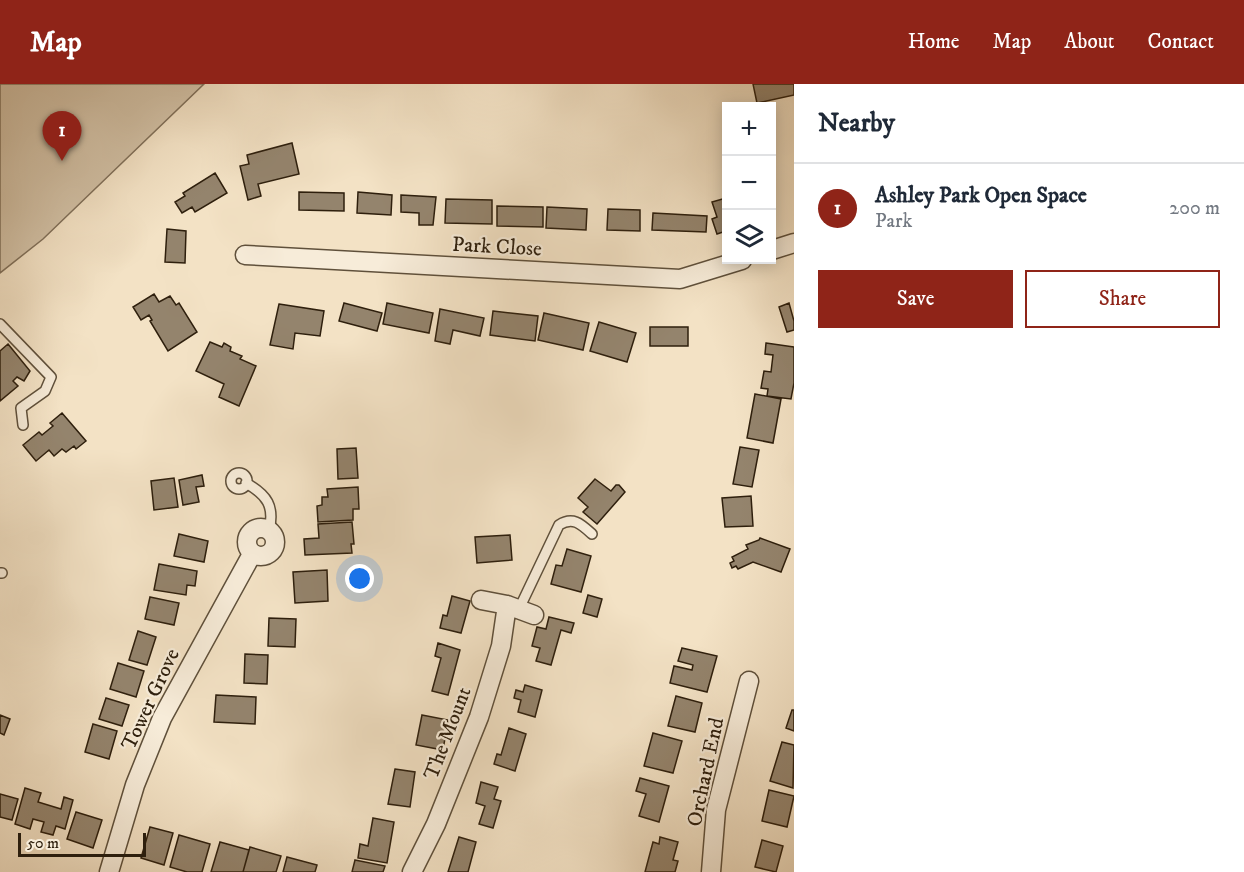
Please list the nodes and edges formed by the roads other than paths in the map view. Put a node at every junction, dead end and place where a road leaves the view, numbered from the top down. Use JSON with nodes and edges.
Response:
{"nodes":[{"id":1,"x":794,"y":243,"type":"edge"},
{"id":2,"x":776,"y":248,"type":"edge"},
{"id":3,"x":245,"y":255,"type":"dead end"},
{"id":4,"x":729,"y":264,"type":"edge"},
{"id":5,"x":0,"y":324,"type":"edge"},
{"id":6,"x":22,"y":425,"type":"dead end"},
{"id":7,"x":246,"y":483,"type":"dead end"},
{"id":8,"x":269,"y":531,"type":"joint"},
{"id":9,"x":592,"y":534,"type":"dead end"},
{"id":10,"x":481,"y":600,"type":"dead end"},
{"id":11,"x":520,"y":610,"type":"junction"},
{"id":12,"x":749,"y":681,"type":"dead end"},
{"id":13,"x":109,"y":872,"type":"edge"},
{"id":14,"x":412,"y":872,"type":"edge"},
{"id":15,"x":711,"y":872,"type":"edge"}],
"edges":[{"from":1,"to":2,"type":"street"},
{"from":3,"to":4,"type":"street","name":"Park Close"},
{"from":5,"to":6,"type":"lane"},
{"from":7,"to":8,"type":"lane"},
{"from":8,"to":13,"type":"street","name":"Tower Grove"},
{"from":9,"to":11,"type":"lane"},
{"from":10,"to":11,"type":"street"},
{"from":11,"to":14,"type":"street","name":"The Mount"},
{"from":12,"to":15,"type":"street","name":"Orchard End"}]}
